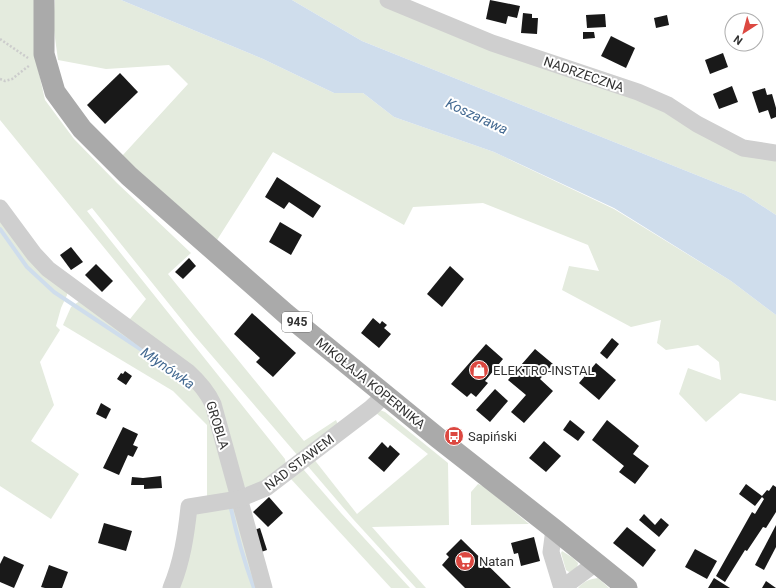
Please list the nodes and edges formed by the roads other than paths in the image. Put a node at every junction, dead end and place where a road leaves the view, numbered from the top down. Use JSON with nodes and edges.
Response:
{"nodes":[{"id":1,"x":388,"y":0,"type":"edge"},
{"id":2,"x":44,"y":2,"type":"edge"},
{"id":3,"x":776,"y":153,"type":"edge"},
{"id":4,"x":0,"y":208,"type":"edge"},
{"id":5,"x":385,"y":394,"type":"junction"},
{"id":6,"x":239,"y":499,"type":"junction"},
{"id":7,"x":554,"y":529,"type":"junction"},
{"id":8,"x":596,"y":562,"type":"junction"},
{"id":9,"x":171,"y":588,"type":"edge"},
{"id":10,"x":264,"y":588,"type":"edge"},
{"id":11,"x":562,"y":588,"type":"edge"},
{"id":12,"x":627,"y":588,"type":"edge"}],
"edges":[{"from":1,"to":3,"type":"street","name":"NADRZECZNA"},
{"from":2,"to":5,"type":"main road","name":"MIKOŁAJA KOPERNIKA","number":"945"},
{"from":4,"to":6,"type":"street","name":"GROBLA"},
{"from":5,"to":6,"type":"street","name":"NAD STAWEM"},
{"from":5,"to":7,"type":"main road","name":"MIKOŁAJA KOPERNIKA","number":"945"},
{"from":6,"to":9,"type":"street","name":"NAD STAWEM"},
{"from":6,"to":10,"type":"street","name":"GROBLA"},
{"from":7,"to":8,"type":"main road","name":"MIKOŁAJA KOPERNIKA","number":"945"},
{"from":7,"to":11,"type":"street"},
{"from":8,"to":11,"type":"street"},
{"from":8,"to":12,"type":"main road","name":"MIKOŁAJA KOPERNIKA","number":"945"}]}
